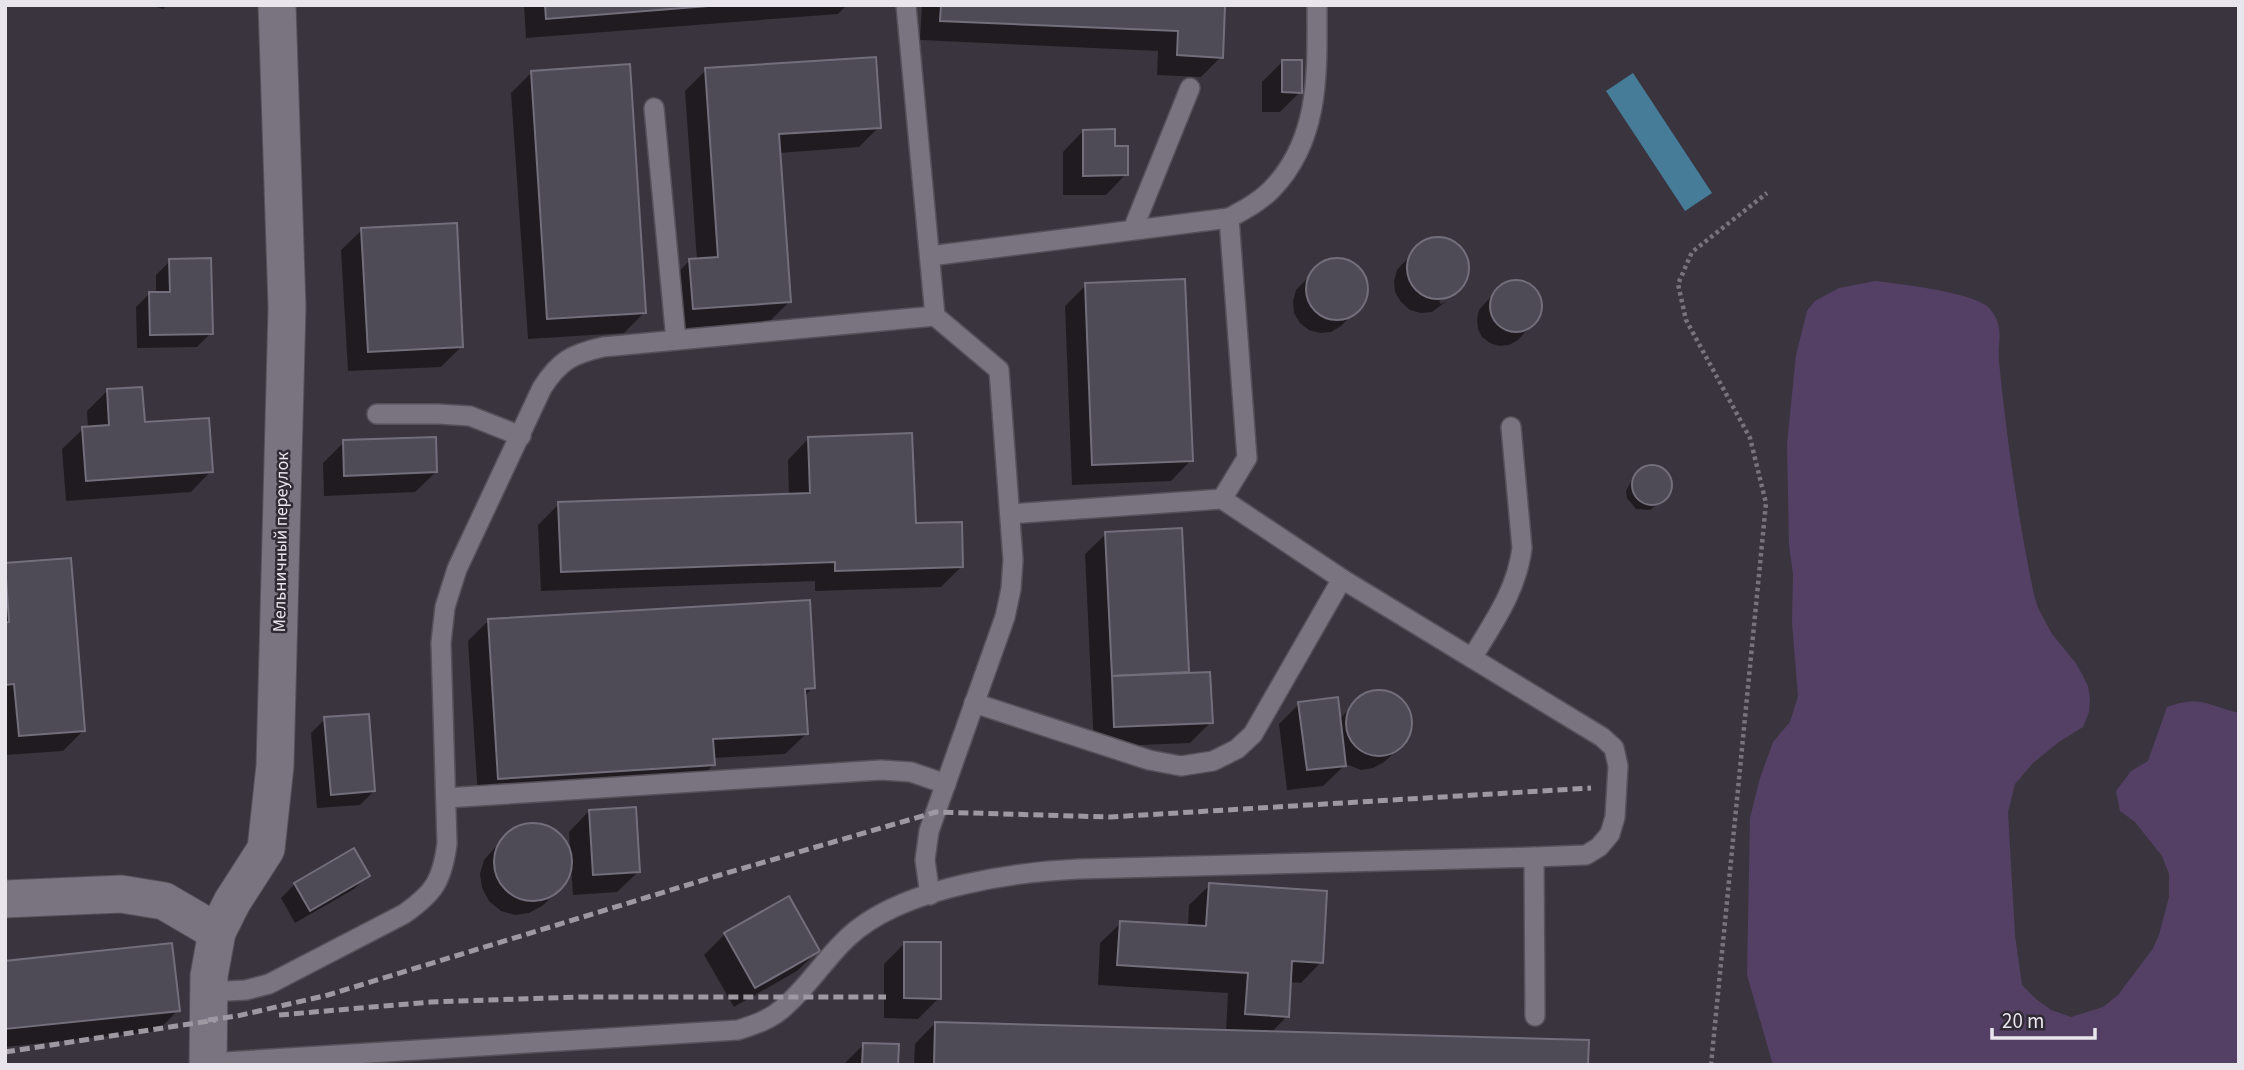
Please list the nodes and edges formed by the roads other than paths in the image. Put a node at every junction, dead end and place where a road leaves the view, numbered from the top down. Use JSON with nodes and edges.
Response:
{"nodes":[{"id":1,"x":277,"y":5,"type":"edge"},
{"id":2,"x":906,"y":5,"type":"edge"},
{"id":3,"x":1317,"y":5,"type":"edge"},
{"id":4,"x":1190,"y":88,"type":"dead end"},
{"id":5,"x":654,"y":108,"type":"dead end"},
{"id":6,"x":1229,"y":218,"type":"junction"},
{"id":7,"x":1133,"y":229,"type":"junction"},
{"id":8,"x":930,"y":256,"type":"junction"},
{"id":9,"x":935,"y":316,"type":"junction"},
{"id":10,"x":676,"y":340,"type":"junction"},
{"id":11,"x":377,"y":414,"type":"dead end"},
{"id":12,"x":1511,"y":427,"type":"dead end"},
{"id":13,"x":521,"y":436,"type":"junction"},
{"id":14,"x":1222,"y":499,"type":"junction"},
{"id":15,"x":1010,"y":514,"type":"junction"},
{"id":16,"x":1342,"y":579,"type":"junction"},
{"id":17,"x":1472,"y":658,"type":"junction"},
{"id":18,"x":974,"y":703,"type":"junction"},
{"id":19,"x":946,"y":784,"type":"junction"},
{"id":20,"x":446,"y":798,"type":"junction"},
{"id":21,"x":1534,"y":857,"type":"junction"},
{"id":22,"x":930,"y":895,"type":"junction"},
{"id":23,"x":5,"y":899,"type":"edge"},
{"id":24,"x":217,"y":932,"type":"junction"},
{"id":25,"x":208,"y":992,"type":"junction"},
{"id":26,"x":1535,"y":1016,"type":"dead end"},
{"id":27,"x":208,"y":1064,"type":"edge"}],
"edges":[{"from":1,"to":24,"type":"street","name":"Мельничный переулок"},
{"from":2,"to":8,"type":"lane"},
{"from":3,"to":6,"type":"lane"},
{"from":4,"to":7,"type":"lane"},
{"from":5,"to":10,"type":"lane"},
{"from":6,"to":7,"type":"lane"},
{"from":6,"to":14,"type":"lane"},
{"from":7,"to":8,"type":"lane"},
{"from":8,"to":9,"type":"lane"},
{"from":9,"to":10,"type":"lane"},
{"from":9,"to":15,"type":"lane"},
{"from":10,"to":13,"type":"lane"},
{"from":11,"to":13,"type":"lane"},
{"from":12,"to":17,"type":"lane"},
{"from":13,"to":20,"type":"lane"},
{"from":14,"to":15,"type":"lane"},
{"from":14,"to":16,"type":"lane"},
{"from":15,"to":18,"type":"lane"},
{"from":16,"to":17,"type":"lane"},
{"from":16,"to":18,"type":"lane"},
{"from":17,"to":21,"type":"lane"},
{"from":18,"to":19,"type":"lane"},
{"from":19,"to":20,"type":"lane"},
{"from":19,"to":22,"type":"lane"},
{"from":20,"to":25,"type":"lane"},
{"from":21,"to":22,"type":"lane"},
{"from":21,"to":26,"type":"lane"},
{"from":22,"to":27,"type":"lane"},
{"from":23,"to":24,"type":"street"},
{"from":24,"to":25,"type":"street","name":"Мельничный переулок"},
{"from":25,"to":27,"type":"street","name":"Мельничный переулок"}]}
